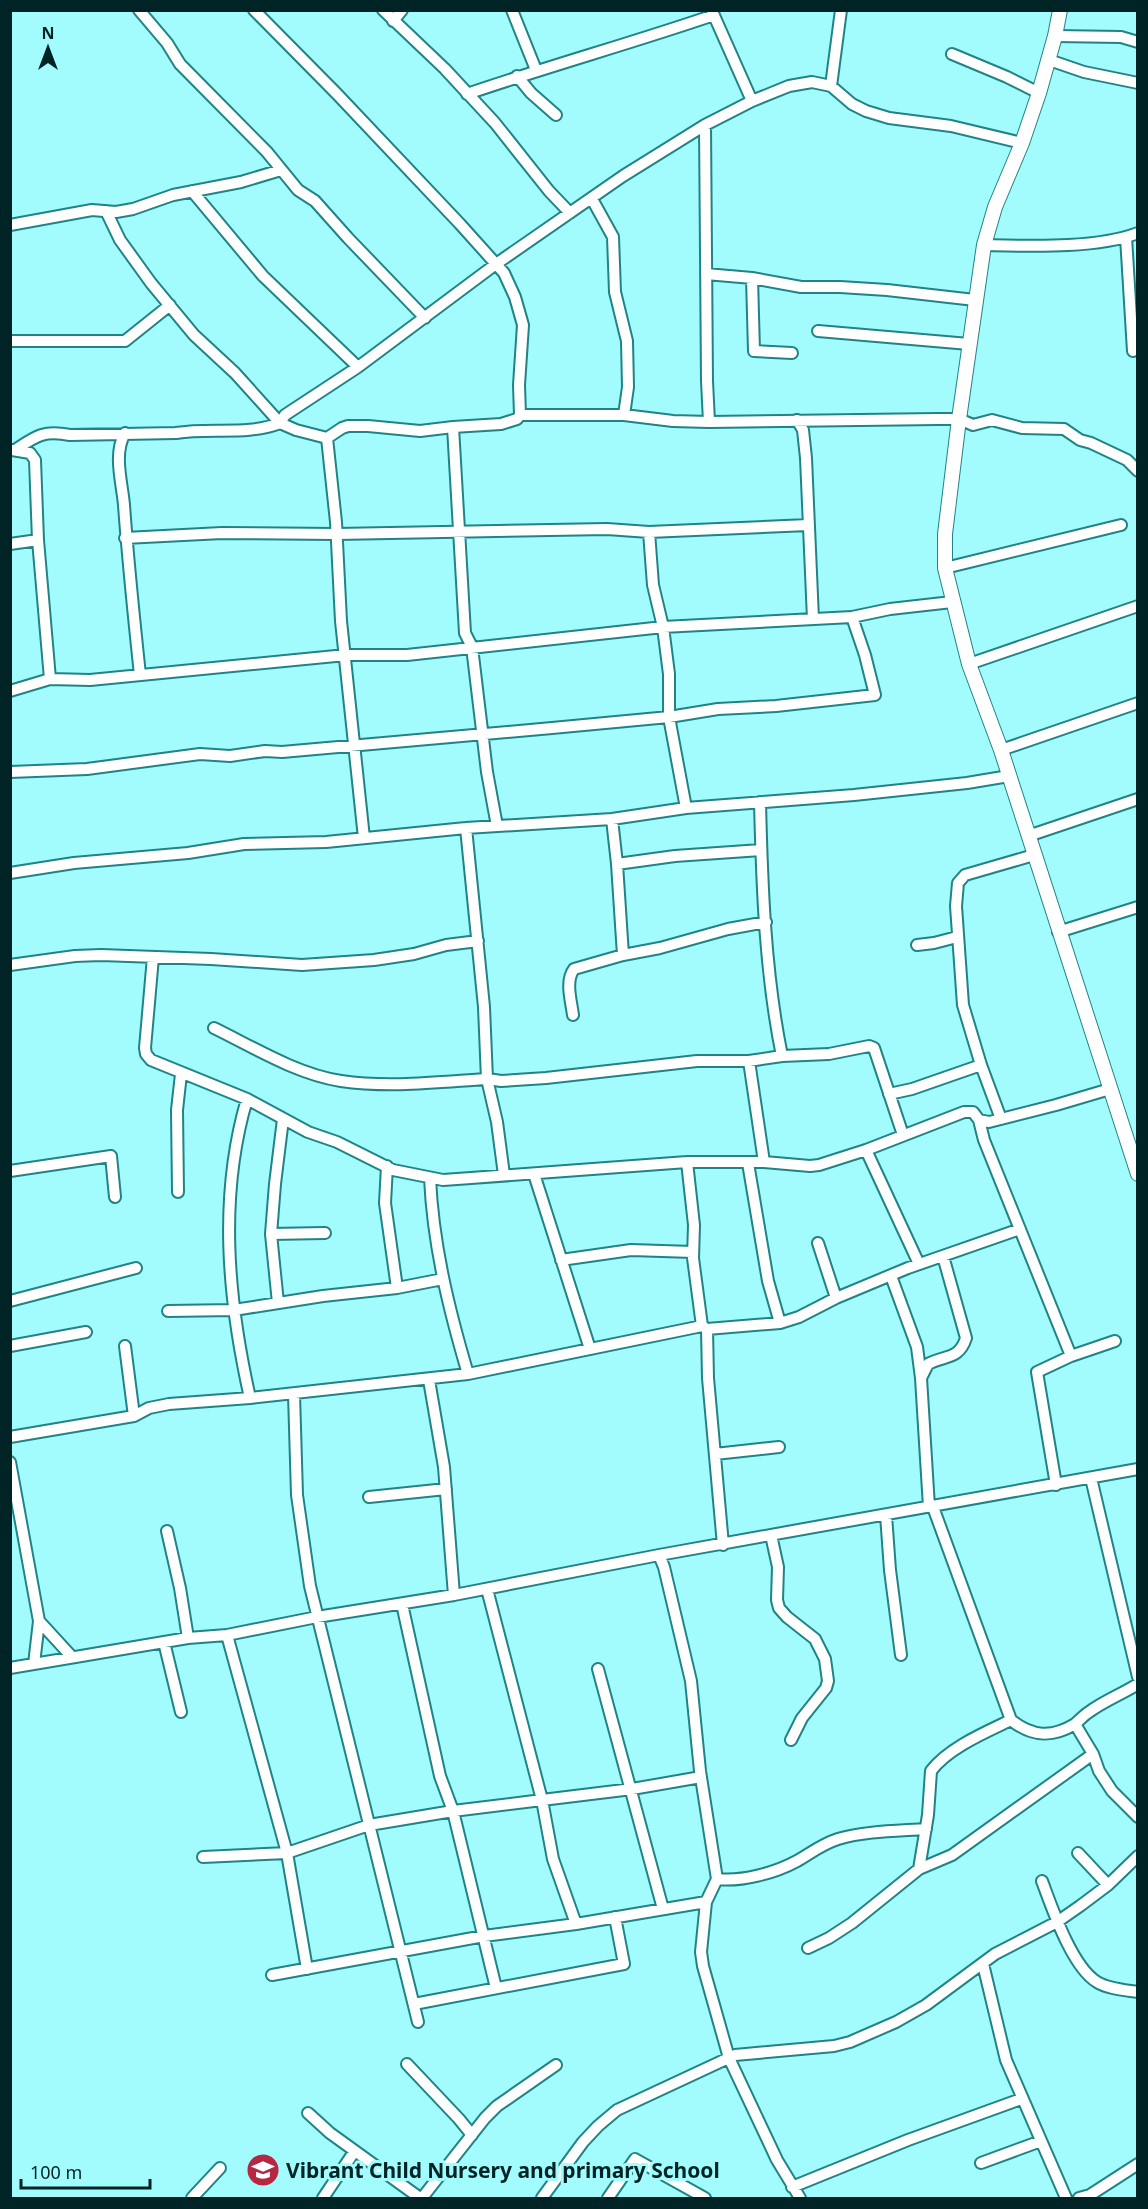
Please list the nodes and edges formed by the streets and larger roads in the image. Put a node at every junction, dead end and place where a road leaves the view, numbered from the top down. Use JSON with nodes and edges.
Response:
{"nodes":[{"id":1,"x":139,"y":10,"type":"edge"},
{"id":2,"x":254,"y":10,"type":"edge"},
{"id":3,"x":383,"y":10,"type":"edge"},
{"id":4,"x":402,"y":10,"type":"edge"},
{"id":5,"x":512,"y":10,"type":"edge"},
{"id":6,"x":841,"y":10,"type":"edge"},
{"id":7,"x":1060,"y":10,"type":"edge"},
{"id":8,"x":713,"y":13,"type":"edge"},
{"id":9,"x":393,"y":21,"type":"junction"},
{"id":10,"x":1055,"y":36,"type":"junction"},
{"id":11,"x":1137,"y":42,"type":"edge"},
{"id":12,"x":952,"y":54,"type":"dead end"},
{"id":13,"x":1049,"y":60,"type":"junction"},
{"id":14,"x":536,"y":70,"type":"junction"},
{"id":15,"x":517,"y":76,"type":"junction"},
{"id":16,"x":1137,"y":83,"type":"edge"},
{"id":17,"x":831,"y":86,"type":"junction"},
{"id":18,"x":1039,"y":93,"type":"junction"},
{"id":19,"x":467,"y":94,"type":"junction"},
{"id":20,"x":752,"y":101,"type":"junction"},
{"id":21,"x":556,"y":115,"type":"dead end"},
{"id":22,"x":705,"y":125,"type":"junction"},
{"id":23,"x":1022,"y":143,"type":"junction"},
{"id":24,"x":281,"y":170,"type":"junction"},
{"id":25,"x":192,"y":191,"type":"junction"},
{"id":26,"x":592,"y":199,"type":"junction"},
{"id":27,"x":106,"y":211,"type":"junction"},
{"id":28,"x":570,"y":213,"type":"junction"},
{"id":29,"x":10,"y":225,"type":"edge"},
{"id":30,"x":1137,"y":233,"type":"edge"},
{"id":31,"x":1126,"y":237,"type":"junction"},
{"id":32,"x":984,"y":245,"type":"junction"},
{"id":33,"x":496,"y":264,"type":"junction"},
{"id":34,"x":706,"y":274,"type":"junction"},
{"id":35,"x":752,"y":278,"type":"junction"},
{"id":36,"x":975,"y":300,"type":"junction"},
{"id":37,"x":170,"y":305,"type":"junction"},
{"id":38,"x":424,"y":318,"type":"junction"},
{"id":39,"x":818,"y":331,"type":"dead end"},
{"id":40,"x":10,"y":341,"type":"edge"},
{"id":41,"x":969,"y":344,"type":"junction"},
{"id":42,"x":1133,"y":351,"type":"dead end"},
{"id":43,"x":792,"y":353,"type":"dead end"},
{"id":44,"x":358,"y":367,"type":"junction"},
{"id":45,"x":520,"y":415,"type":"junction"},
{"id":46,"x":624,"y":415,"type":"junction"},
{"id":47,"x":959,"y":419,"type":"junction"},
{"id":48,"x":709,"y":422,"type":"junction"},
{"id":49,"x":280,"y":423,"type":"junction"},
{"id":50,"x":803,"y":423,"type":"junction"},
{"id":51,"x":453,"y":427,"type":"junction"},
{"id":52,"x":125,"y":433,"type":"junction"},
{"id":53,"x":327,"y":438,"type":"junction"},
{"id":54,"x":13,"y":450,"type":"edge"},
{"id":55,"x":1137,"y":471,"type":"edge"},
{"id":56,"x":808,"y":525,"type":"junction"},
{"id":57,"x":1121,"y":525,"type":"dead end"},
{"id":58,"x":459,"y":532,"type":"junction"},
{"id":59,"x":649,"y":532,"type":"junction"},
{"id":60,"x":337,"y":534,"type":"junction"},
{"id":61,"x":125,"y":538,"type":"junction"},
{"id":62,"x":38,"y":540,"type":"junction"},
{"id":63,"x":10,"y":544,"type":"edge"},
{"id":64,"x":945,"y":568,"type":"junction"},
{"id":65,"x":952,"y":603,"type":"junction"},
{"id":66,"x":1137,"y":606,"type":"edge"},
{"id":67,"x":852,"y":617,"type":"junction"},
{"id":68,"x":813,"y":619,"type":"junction"},
{"id":69,"x":663,"y":627,"type":"junction"},
{"id":70,"x":472,"y":647,"type":"junction"},
{"id":71,"x":346,"y":655,"type":"junction"},
{"id":72,"x":969,"y":664,"type":"junction"},
{"id":73,"x":140,"y":675,"type":"junction"},
{"id":74,"x":50,"y":679,"type":"junction"},
{"id":75,"x":10,"y":691,"type":"edge"},
{"id":76,"x":1137,"y":703,"type":"edge"},
{"id":77,"x":669,"y":717,"type":"junction"},
{"id":78,"x":482,"y":734,"type":"junction"},
{"id":79,"x":354,"y":746,"type":"junction"},
{"id":80,"x":1001,"y":750,"type":"junction"},
{"id":81,"x":10,"y":772,"type":"edge"},
{"id":82,"x":1009,"y":776,"type":"junction"},
{"id":83,"x":1137,"y":799,"type":"edge"},
{"id":84,"x":760,"y":802,"type":"junction"},
{"id":85,"x":686,"y":808,"type":"junction"},
{"id":86,"x":612,"y":819,"type":"junction"},
{"id":87,"x":497,"y":826,"type":"junction"},
{"id":88,"x":466,"y":828,"type":"junction"},
{"id":89,"x":1028,"y":836,"type":"junction"},
{"id":90,"x":364,"y":838,"type":"junction"},
{"id":91,"x":761,"y":850,"type":"junction"},
{"id":92,"x":1034,"y":855,"type":"junction"},
{"id":93,"x":617,"y":864,"type":"junction"},
{"id":94,"x":10,"y":873,"type":"edge"},
{"id":95,"x":1137,"y":907,"type":"edge"},
{"id":96,"x":766,"y":922,"type":"junction"},
{"id":97,"x":1058,"y":932,"type":"junction"},
{"id":98,"x":957,"y":936,"type":"junction"},
{"id":99,"x":478,"y":941,"type":"junction"},
{"id":100,"x":917,"y":945,"type":"dead end"},
{"id":101,"x":623,"y":955,"type":"junction"},
{"id":102,"x":153,"y":957,"type":"junction"},
{"id":103,"x":10,"y":965,"type":"edge"},
{"id":104,"x":573,"y":1015,"type":"dead end"},
{"id":105,"x":214,"y":1028,"type":"dead end"},
{"id":106,"x":782,"y":1056,"type":"junction"},
{"id":107,"x":749,"y":1061,"type":"junction"},
{"id":108,"x":981,"y":1065,"type":"junction"},
{"id":109,"x":182,"y":1074,"type":"junction"},
{"id":110,"x":488,"y":1079,"type":"junction"},
{"id":111,"x":1110,"y":1089,"type":"junction"},
{"id":112,"x":889,"y":1094,"type":"junction"},
{"id":113,"x":247,"y":1099,"type":"junction"},
{"id":114,"x":283,"y":1119,"type":"junction"},
{"id":115,"x":1001,"y":1119,"type":"junction"},
{"id":116,"x":979,"y":1120,"type":"junction"},
{"id":117,"x":903,"y":1135,"type":"junction"},
{"id":118,"x":867,"y":1150,"type":"junction"},
{"id":119,"x":687,"y":1162,"type":"junction"},
{"id":120,"x":764,"y":1162,"type":"junction"},
{"id":121,"x":748,"y":1163,"type":"junction"},
{"id":122,"x":387,"y":1166,"type":"junction"},
{"id":123,"x":10,"y":1171,"type":"edge"},
{"id":124,"x":534,"y":1174,"type":"junction"},
{"id":125,"x":1137,"y":1174,"type":"edge"},
{"id":126,"x":504,"y":1175,"type":"junction"},
{"id":127,"x":430,"y":1178,"type":"junction"},
{"id":128,"x":178,"y":1192,"type":"dead end"},
{"id":129,"x":115,"y":1197,"type":"dead end"},
{"id":130,"x":1020,"y":1229,"type":"junction"},
{"id":131,"x":325,"y":1233,"type":"dead end"},
{"id":132,"x":271,"y":1234,"type":"junction"},
{"id":133,"x":818,"y":1243,"type":"dead end"},
{"id":134,"x":693,"y":1252,"type":"junction"},
{"id":135,"x":943,"y":1256,"type":"junction"},
{"id":136,"x":561,"y":1260,"type":"junction"},
{"id":137,"x":919,"y":1264,"type":"junction"},
{"id":138,"x":136,"y":1268,"type":"dead end"},
{"id":139,"x":891,"y":1276,"type":"junction"},
{"id":140,"x":443,"y":1279,"type":"junction"},
{"id":141,"x":397,"y":1288,"type":"junction"},
{"id":142,"x":836,"y":1298,"type":"junction"},
{"id":143,"x":10,"y":1301,"type":"edge"},
{"id":144,"x":278,"y":1303,"type":"junction"},
{"id":145,"x":234,"y":1310,"type":"junction"},
{"id":146,"x":168,"y":1311,"type":"dead end"},
{"id":147,"x":780,"y":1323,"type":"junction"},
{"id":148,"x":705,"y":1327,"type":"junction"},
{"id":149,"x":86,"y":1332,"type":"dead end"},
{"id":150,"x":1114,"y":1341,"type":"dead end"},
{"id":151,"x":10,"y":1346,"type":"edge"},
{"id":152,"x":125,"y":1346,"type":"dead end"},
{"id":153,"x":590,"y":1349,"type":"junction"},
{"id":154,"x":1071,"y":1356,"type":"junction"},
{"id":155,"x":468,"y":1374,"type":"junction"},
{"id":156,"x":921,"y":1378,"type":"junction"},
{"id":157,"x":429,"y":1380,"type":"junction"},
{"id":158,"x":294,"y":1394,"type":"junction"},
{"id":159,"x":250,"y":1398,"type":"junction"},
{"id":160,"x":134,"y":1416,"type":"junction"},
{"id":161,"x":10,"y":1437,"type":"edge"},
{"id":162,"x":779,"y":1447,"type":"dead end"},
{"id":163,"x":715,"y":1454,"type":"junction"},
{"id":164,"x":10,"y":1462,"type":"edge"},
{"id":165,"x":1137,"y":1469,"type":"edge"},
{"id":166,"x":1091,"y":1478,"type":"junction"},
{"id":167,"x":1056,"y":1485,"type":"junction"},
{"id":168,"x":447,"y":1489,"type":"junction"},
{"id":169,"x":369,"y":1497,"type":"dead end"},
{"id":170,"x":931,"y":1507,"type":"junction"},
{"id":171,"x":886,"y":1515,"type":"junction"},
{"id":172,"x":167,"y":1531,"type":"dead end"},
{"id":173,"x":771,"y":1535,"type":"junction"},
{"id":174,"x":723,"y":1545,"type":"junction"},
{"id":175,"x":659,"y":1555,"type":"junction"},
{"id":176,"x":487,"y":1589,"type":"junction"},
{"id":177,"x":454,"y":1595,"type":"junction"},
{"id":178,"x":402,"y":1604,"type":"junction"},
{"id":179,"x":317,"y":1617,"type":"junction"},
{"id":180,"x":39,"y":1621,"type":"junction"},
{"id":181,"x":227,"y":1635,"type":"junction"},
{"id":182,"x":188,"y":1638,"type":"junction"},
{"id":183,"x":165,"y":1642,"type":"junction"},
{"id":184,"x":901,"y":1655,"type":"dead end"},
{"id":185,"x":72,"y":1657,"type":"junction"},
{"id":186,"x":34,"y":1664,"type":"junction"},
{"id":187,"x":10,"y":1668,"type":"edge"},
{"id":188,"x":598,"y":1669,"type":"dead end"},
{"id":189,"x":1137,"y":1677,"type":"edge"},
{"id":190,"x":1137,"y":1684,"type":"edge"},
{"id":191,"x":181,"y":1712,"type":"dead end"},
{"id":192,"x":1011,"y":1720,"type":"junction"},
{"id":193,"x":1075,"y":1724,"type":"junction"},
{"id":194,"x":791,"y":1740,"type":"dead end"},
{"id":195,"x":1093,"y":1754,"type":"junction"},
{"id":196,"x":701,"y":1777,"type":"junction"},
{"id":197,"x":632,"y":1789,"type":"junction"},
{"id":198,"x":542,"y":1800,"type":"junction"},
{"id":199,"x":453,"y":1811,"type":"junction"},
{"id":200,"x":1137,"y":1817,"type":"edge"},
{"id":201,"x":369,"y":1825,"type":"junction"},
{"id":202,"x":926,"y":1829,"type":"junction"},
{"id":203,"x":287,"y":1853,"type":"junction"},
{"id":204,"x":1078,"y":1853,"type":"dead end"},
{"id":205,"x":1137,"y":1856,"type":"edge"},
{"id":206,"x":203,"y":1857,"type":"dead end"},
{"id":207,"x":919,"y":1869,"type":"junction"},
{"id":208,"x":717,"y":1879,"type":"junction"},
{"id":209,"x":1042,"y":1881,"type":"dead end"},
{"id":210,"x":1108,"y":1885,"type":"junction"},
{"id":211,"x":706,"y":1902,"type":"junction"},
{"id":212,"x":663,"y":1909,"type":"junction"},
{"id":213,"x":615,"y":1917,"type":"junction"},
{"id":214,"x":1057,"y":1922,"type":"junction"},
{"id":215,"x":576,"y":1923,"type":"junction"},
{"id":216,"x":484,"y":1936,"type":"junction"},
{"id":217,"x":808,"y":1948,"type":"dead end"},
{"id":218,"x":400,"y":1952,"type":"junction"},
{"id":219,"x":983,"y":1964,"type":"junction"},
{"id":220,"x":307,"y":1969,"type":"junction"},
{"id":221,"x":272,"y":1975,"type":"dead end"},
{"id":222,"x":496,"y":1988,"type":"junction"},
{"id":223,"x":1137,"y":1992,"type":"edge"},
{"id":224,"x":414,"y":2004,"type":"junction"},
{"id":225,"x":418,"y":2022,"type":"dead end"},
{"id":226,"x":729,"y":2058,"type":"junction"},
{"id":227,"x":407,"y":2064,"type":"dead end"},
{"id":228,"x":556,"y":2065,"type":"dead end"},
{"id":229,"x":1022,"y":2099,"type":"junction"},
{"id":230,"x":309,"y":2113,"type":"dead end"},
{"id":231,"x":472,"y":2135,"type":"junction"},
{"id":232,"x":1041,"y":2141,"type":"junction"},
{"id":233,"x":354,"y":2152,"type":"junction"},
{"id":234,"x":981,"y":2163,"type":"dead end"},
{"id":235,"x":1137,"y":2164,"type":"edge"},
{"id":236,"x":220,"y":2168,"type":"dead end"},
{"id":237,"x":792,"y":2187,"type":"junction"},
{"id":238,"x":1093,"y":2197,"type":"edge"},
{"id":239,"x":608,"y":2198,"type":"edge"},
{"id":240,"x":192,"y":2199,"type":"edge"},
{"id":241,"x":323,"y":2199,"type":"edge"},
{"id":242,"x":421,"y":2199,"type":"edge"},
{"id":243,"x":542,"y":2199,"type":"edge"},
{"id":244,"x":705,"y":2199,"type":"edge"},
{"id":245,"x":800,"y":2199,"type":"edge"},
{"id":246,"x":1066,"y":2199,"type":"edge"},
{"id":247,"x":1079,"y":2199,"type":"edge"}],
"edges":[{"from":1,"to":24,"type":"street"},
{"from":2,"to":33,"type":"street"},
{"from":3,"to":9,"type":"street"},
{"from":4,"to":9,"type":"street"},
{"from":5,"to":14,"type":"street"},
{"from":6,"to":17,"type":"street"},
{"from":7,"to":10,"type":"street"},
{"from":8,"to":14,"type":"street"},
{"from":8,"to":20,"type":"street"},
{"from":9,"to":19,"type":"street"},
{"from":10,"to":11,"type":"street"},
{"from":10,"to":13,"type":"street"},
{"from":12,"to":18,"type":"street"},
{"from":13,"to":16,"type":"street"},
{"from":13,"to":18,"type":"street"},
{"from":14,"to":15,"type":"street"},
{"from":15,"to":19,"type":"street"},
{"from":15,"to":21,"type":"street"},
{"from":17,"to":20,"type":"street"},
{"from":17,"to":23,"type":"street"},
{"from":18,"to":23,"type":"street"},
{"from":19,"to":28,"type":"street"},
{"from":20,"to":22,"type":"street"},
{"from":22,"to":26,"type":"street"},
{"from":22,"to":34,"type":"street"},
{"from":23,"to":32,"type":"street"},
{"from":24,"to":25,"type":"street"},
{"from":24,"to":38,"type":"street"},
{"from":25,"to":27,"type":"street"},
{"from":25,"to":44,"type":"street"},
{"from":26,"to":28,"type":"street"},
{"from":26,"to":46,"type":"street"},
{"from":27,"to":29,"type":"street"},
{"from":27,"to":37,"type":"street"},
{"from":28,"to":33,"type":"street"},
{"from":30,"to":31,"type":"street"},
{"from":31,"to":32,"type":"street"},
{"from":31,"to":42,"type":"street"},
{"from":32,"to":36,"type":"street"},
{"from":33,"to":38,"type":"street"},
{"from":33,"to":45,"type":"street"},
{"from":34,"to":35,"type":"street"},
{"from":34,"to":48,"type":"street"},
{"from":35,"to":36,"type":"street"},
{"from":35,"to":43,"type":"street"},
{"from":36,"to":41,"type":"street"},
{"from":37,"to":40,"type":"street"},
{"from":37,"to":49,"type":"street"},
{"from":38,"to":44,"type":"street"},
{"from":39,"to":41,"type":"street"},
{"from":41,"to":47,"type":"street"},
{"from":44,"to":49,"type":"street"},
{"from":45,"to":46,"type":"street"},
{"from":45,"to":51,"type":"street"},
{"from":46,"to":48,"type":"street"},
{"from":47,"to":50,"type":"street"},
{"from":47,"to":55,"type":"street"},
{"from":47,"to":64,"type":"street"},
{"from":48,"to":50,"type":"street"},
{"from":49,"to":52,"type":"street"},
{"from":49,"to":53,"type":"street"},
{"from":50,"to":56,"type":"street"},
{"from":51,"to":53,"type":"street"},
{"from":51,"to":58,"type":"street"},
{"from":52,"to":54,"type":"street"},
{"from":52,"to":61,"type":"street"},
{"from":53,"to":60,"type":"street"},
{"from":54,"to":62,"type":"street"},
{"from":56,"to":59,"type":"street"},
{"from":56,"to":68,"type":"street"},
{"from":57,"to":64,"type":"street"},
{"from":58,"to":59,"type":"street"},
{"from":58,"to":60,"type":"street"},
{"from":58,"to":70,"type":"street"},
{"from":59,"to":69,"type":"street"},
{"from":60,"to":61,"type":"street"},
{"from":60,"to":71,"type":"street"},
{"from":61,"to":73,"type":"street"},
{"from":62,"to":63,"type":"street"},
{"from":62,"to":74,"type":"street"},
{"from":64,"to":65,"type":"street"},
{"from":65,"to":67,"type":"street"},
{"from":65,"to":72,"type":"street"},
{"from":66,"to":72,"type":"street"},
{"from":67,"to":68,"type":"street"},
{"from":67,"to":77,"type":"street"},
{"from":68,"to":69,"type":"street"},
{"from":69,"to":70,"type":"street"},
{"from":69,"to":77,"type":"street"},
{"from":70,"to":71,"type":"street"},
{"from":70,"to":78,"type":"street"},
{"from":71,"to":73,"type":"street"},
{"from":71,"to":79,"type":"street"},
{"from":72,"to":80,"type":"street"},
{"from":73,"to":74,"type":"street"},
{"from":74,"to":75,"type":"street"},
{"from":76,"to":80,"type":"street"},
{"from":77,"to":78,"type":"street"},
{"from":77,"to":85,"type":"street"},
{"from":78,"to":79,"type":"street"},
{"from":78,"to":87,"type":"street"},
{"from":79,"to":81,"type":"street"},
{"from":79,"to":90,"type":"street"},
{"from":80,"to":82,"type":"street"},
{"from":82,"to":84,"type":"street"},
{"from":82,"to":89,"type":"street"},
{"from":83,"to":89,"type":"street"},
{"from":84,"to":85,"type":"street"},
{"from":84,"to":91,"type":"street"},
{"from":85,"to":86,"type":"street"},
{"from":86,"to":87,"type":"street"},
{"from":86,"to":93,"type":"street"},
{"from":87,"to":88,"type":"street"},
{"from":88,"to":90,"type":"street"},
{"from":88,"to":99,"type":"street"},
{"from":89,"to":92,"type":"street"},
{"from":90,"to":94,"type":"street"},
{"from":91,"to":93,"type":"street"},
{"from":91,"to":96,"type":"street"},
{"from":92,"to":97,"type":"street"},
{"from":92,"to":98,"type":"street"},
{"from":93,"to":101,"type":"street"},
{"from":95,"to":97,"type":"street"},
{"from":96,"to":101,"type":"street"},
{"from":96,"to":106,"type":"street"},
{"from":97,"to":111,"type":"street"},
{"from":98,"to":100,"type":"street"},
{"from":98,"to":108,"type":"street"},
{"from":99,"to":102,"type":"street"},
{"from":99,"to":110,"type":"street"},
{"from":101,"to":104,"type":"street"},
{"from":102,"to":103,"type":"street"},
{"from":102,"to":109,"type":"street"},
{"from":105,"to":110,"type":"street"},
{"from":106,"to":107,"type":"street"},
{"from":106,"to":112,"type":"street"},
{"from":107,"to":110,"type":"street"},
{"from":107,"to":120,"type":"street"},
{"from":108,"to":112,"type":"street"},
{"from":108,"to":115,"type":"street"},
{"from":109,"to":113,"type":"street"},
{"from":109,"to":128,"type":"street"},
{"from":110,"to":126,"type":"street"},
{"from":111,"to":115,"type":"street"},
{"from":111,"to":125,"type":"street"},
{"from":112,"to":117,"type":"street"},
{"from":113,"to":114,"type":"street"},
{"from":113,"to":145,"type":"street"},
{"from":114,"to":122,"type":"street"},
{"from":114,"to":132,"type":"street"},
{"from":115,"to":116,"type":"street"},
{"from":116,"to":117,"type":"street"},
{"from":116,"to":130,"type":"street"},
{"from":117,"to":118,"type":"street"},
{"from":118,"to":120,"type":"street"},
{"from":118,"to":137,"type":"street"},
{"from":119,"to":121,"type":"street"},
{"from":119,"to":124,"type":"street"},
{"from":119,"to":134,"type":"street"},
{"from":120,"to":121,"type":"street"},
{"from":121,"to":147,"type":"street"},
{"from":122,"to":127,"type":"street"},
{"from":122,"to":141,"type":"street"},
{"from":123,"to":129,"type":"street"},
{"from":124,"to":126,"type":"street"},
{"from":124,"to":136,"type":"street"},
{"from":126,"to":127,"type":"street"},
{"from":127,"to":140,"type":"street"},
{"from":130,"to":135,"type":"street"},
{"from":130,"to":154,"type":"street"},
{"from":131,"to":132,"type":"street"},
{"from":132,"to":144,"type":"street"},
{"from":133,"to":142,"type":"street"},
{"from":134,"to":136,"type":"street"},
{"from":134,"to":148,"type":"street"},
{"from":135,"to":137,"type":"street"},
{"from":135,"to":156,"type":"street"},
{"from":136,"to":153,"type":"street"},
{"from":137,"to":139,"type":"street"},
{"from":138,"to":143,"type":"street"},
{"from":139,"to":142,"type":"street"},
{"from":139,"to":156,"type":"street"},
{"from":140,"to":141,"type":"street"},
{"from":140,"to":155,"type":"street"},
{"from":141,"to":144,"type":"street"},
{"from":142,"to":147,"type":"street"},
{"from":144,"to":145,"type":"street"},
{"from":145,"to":146,"type":"street"},
{"from":145,"to":159,"type":"street"},
{"from":147,"to":148,"type":"street"},
{"from":148,"to":153,"type":"street"},
{"from":148,"to":163,"type":"street"},
{"from":149,"to":151,"type":"street"},
{"from":150,"to":154,"type":"street"},
{"from":152,"to":160,"type":"street"},
{"from":153,"to":155,"type":"street"},
{"from":154,"to":167,"type":"street"},
{"from":155,"to":157,"type":"street"},
{"from":156,"to":170,"type":"street"},
{"from":157,"to":158,"type":"street"},
{"from":157,"to":168,"type":"street"},
{"from":158,"to":159,"type":"street"},
{"from":158,"to":179,"type":"street"},
{"from":159,"to":160,"type":"street"},
{"from":160,"to":161,"type":"street"},
{"from":162,"to":163,"type":"street"},
{"from":163,"to":174,"type":"street"},
{"from":164,"to":180,"type":"street"},
{"from":165,"to":166,"type":"street"},
{"from":166,"to":167,"type":"street"},
{"from":166,"to":189,"type":"street"},
{"from":167,"to":170,"type":"street"},
{"from":168,"to":169,"type":"street"},
{"from":168,"to":177,"type":"street"},
{"from":170,"to":171,"type":"street"},
{"from":170,"to":192,"type":"street"},
{"from":171,"to":173,"type":"street"},
{"from":171,"to":184,"type":"street"},
{"from":172,"to":182,"type":"street"},
{"from":173,"to":174,"type":"street"},
{"from":173,"to":194,"type":"street"},
{"from":174,"to":175,"type":"street"},
{"from":175,"to":176,"type":"street"},
{"from":175,"to":196,"type":"street"},
{"from":176,"to":177,"type":"street"},
{"from":176,"to":198,"type":"street"},
{"from":177,"to":178,"type":"street"},
{"from":178,"to":179,"type":"street"},
{"from":178,"to":199,"type":"street"},
{"from":179,"to":181,"type":"street"},
{"from":179,"to":201,"type":"street"},
{"from":180,"to":185,"type":"street"},
{"from":180,"to":186,"type":"street"},
{"from":181,"to":182,"type":"street"},
{"from":181,"to":203,"type":"street"},
{"from":182,"to":183,"type":"street"},
{"from":183,"to":185,"type":"street"},
{"from":183,"to":191,"type":"street"},
{"from":185,"to":186,"type":"street"},
{"from":186,"to":187,"type":"street"},
{"from":188,"to":197,"type":"street"},
{"from":190,"to":193,"type":"street"},
{"from":192,"to":193,"type":"street"},
{"from":192,"to":202,"type":"street"},
{"from":193,"to":195,"type":"street"},
{"from":195,"to":200,"type":"street"},
{"from":195,"to":207,"type":"street"},
{"from":196,"to":197,"type":"street"},
{"from":196,"to":208,"type":"street"},
{"from":197,"to":198,"type":"street"},
{"from":197,"to":212,"type":"street"},
{"from":198,"to":199,"type":"street"},
{"from":198,"to":215,"type":"street"},
{"from":199,"to":201,"type":"street"},
{"from":199,"to":216,"type":"street"},
{"from":201,"to":203,"type":"street"},
{"from":201,"to":218,"type":"street"},
{"from":202,"to":207,"type":"street"},
{"from":202,"to":208,"type":"street"},
{"from":203,"to":206,"type":"street"},
{"from":203,"to":220,"type":"street"},
{"from":204,"to":210,"type":"street"},
{"from":205,"to":210,"type":"street"},
{"from":207,"to":217,"type":"street"},
{"from":208,"to":211,"type":"street"},
{"from":209,"to":214,"type":"street"},
{"from":210,"to":214,"type":"street"},
{"from":211,"to":212,"type":"street"},
{"from":211,"to":226,"type":"street"},
{"from":212,"to":213,"type":"street"},
{"from":213,"to":215,"type":"street"},
{"from":213,"to":222,"type":"street"},
{"from":214,"to":219,"type":"street"},
{"from":214,"to":223,"type":"street"},
{"from":215,"to":216,"type":"street"},
{"from":216,"to":218,"type":"street"},
{"from":216,"to":222,"type":"street"},
{"from":218,"to":220,"type":"street"},
{"from":218,"to":224,"type":"street"},
{"from":219,"to":226,"type":"street"},
{"from":219,"to":229,"type":"street"},
{"from":220,"to":221,"type":"street"},
{"from":222,"to":224,"type":"street"},
{"from":224,"to":225,"type":"street"},
{"from":226,"to":237,"type":"street"},
{"from":226,"to":243,"type":"street"},
{"from":227,"to":231,"type":"street"},
{"from":228,"to":231,"type":"street"},
{"from":229,"to":232,"type":"street"},
{"from":229,"to":237,"type":"street"},
{"from":230,"to":233,"type":"street"},
{"from":231,"to":242,"type":"street"},
{"from":232,"to":234,"type":"street"},
{"from":232,"to":246,"type":"street"},
{"from":233,"to":241,"type":"street"},
{"from":233,"to":242,"type":"street"},
{"from":235,"to":238,"type":"street"},
{"from":236,"to":240,"type":"street"},
{"from":237,"to":245,"type":"street"},
{"from":238,"to":247,"type":"street"},
{"from":239,"to":244,"type":"street"}]}
